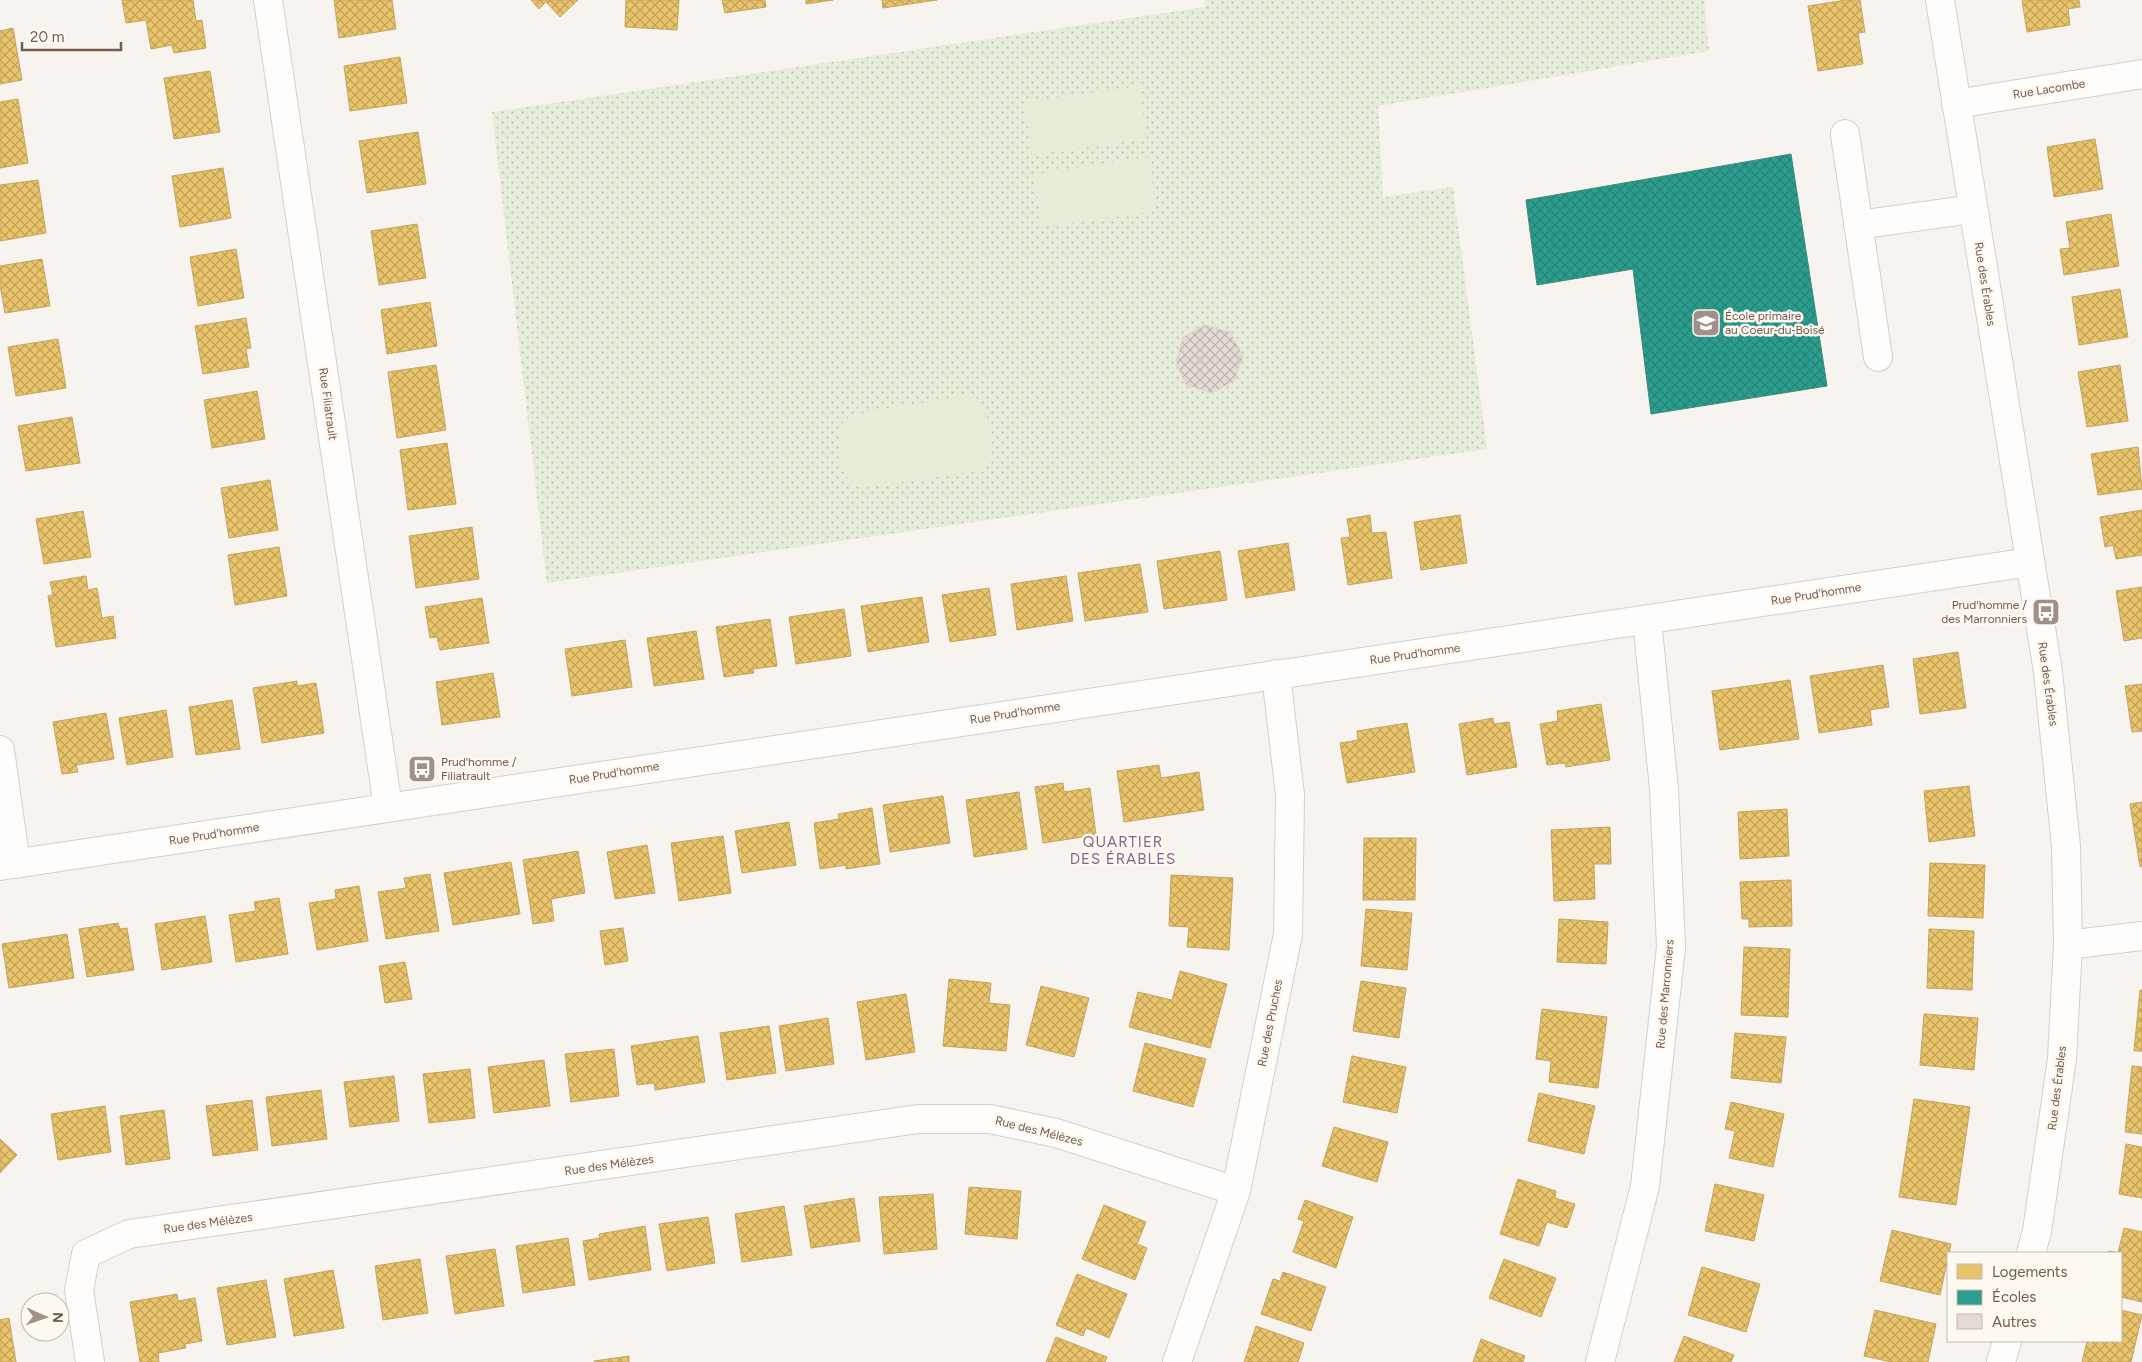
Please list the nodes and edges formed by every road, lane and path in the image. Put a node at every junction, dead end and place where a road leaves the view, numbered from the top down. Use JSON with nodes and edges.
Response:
{"nodes":[{"id":1,"x":268,"y":0,"type":"edge"},
{"id":2,"x":1940,"y":0,"type":"edge"},
{"id":3,"x":2142,"y":74,"type":"edge"},
{"id":4,"x":1956,"y":104,"type":"junction"},
{"id":5,"x":1845,"y":134,"type":"dead end"},
{"id":6,"x":1972,"y":209,"type":"junction"},
{"id":7,"x":1858,"y":225,"type":"junction"},
{"id":8,"x":1878,"y":357,"type":"dead end"},
{"id":9,"x":2030,"y":562,"type":"junction"},
{"id":10,"x":1647,"y":620,"type":"junction"},
{"id":11,"x":1276,"y":674,"type":"junction"},
{"id":12,"x":0,"y":750,"type":"edge"},
{"id":13,"x":388,"y":807,"type":"junction"},
{"id":14,"x":8,"y":865,"type":"edge"},
{"id":15,"x":2142,"y":936,"type":"edge"},
{"id":16,"x":2068,"y":945,"type":"junction"},
{"id":17,"x":1236,"y":1191,"type":"junction"},
{"id":18,"x":2031,"y":1252,"type":"edge"},
{"id":19,"x":2007,"y":1342,"type":"edge"},
{"id":20,"x":90,"y":1362,"type":"edge"},
{"id":21,"x":1177,"y":1362,"type":"edge"},
{"id":22,"x":1600,"y":1362,"type":"edge"},
{"id":23,"x":2001,"y":1362,"type":"edge"}],
"edges":[{"from":1,"to":13,"type":"street","name":"Rue Filiatrault"},
{"from":2,"to":4,"type":"street","name":"Rue des Érables"},
{"from":3,"to":4,"type":"street","name":"Rue Lacombe"},
{"from":4,"to":6,"type":"street","name":"Rue des Érables"},
{"from":5,"to":7,"type":"street"},
{"from":6,"to":7,"type":"street"},
{"from":6,"to":9,"type":"street","name":"Rue des Érables"},
{"from":7,"to":8,"type":"street"},
{"from":9,"to":10,"type":"street","name":"Rue Prud'homme"},
{"from":9,"to":16,"type":"street","name":"Rue des Érables"},
{"from":10,"to":11,"type":"street","name":"Rue Prud'homme"},
{"from":10,"to":22,"type":"street","name":"Rue des Marronniers"},
{"from":11,"to":13,"type":"street","name":"Rue Prud'homme"},
{"from":11,"to":17,"type":"street","name":"Rue des Pruches"},
{"from":12,"to":14,"type":"street"},
{"from":13,"to":14,"type":"street","name":"Rue Prud'homme"},
{"from":15,"to":16,"type":"street"},
{"from":16,"to":18,"type":"street","name":"Rue des Érables"},
{"from":17,"to":20,"type":"street","name":"Rue des Mélèzes"},
{"from":17,"to":21,"type":"street","name":"Rue des Pruches"},
{"from":19,"to":23,"type":"street"}]}
